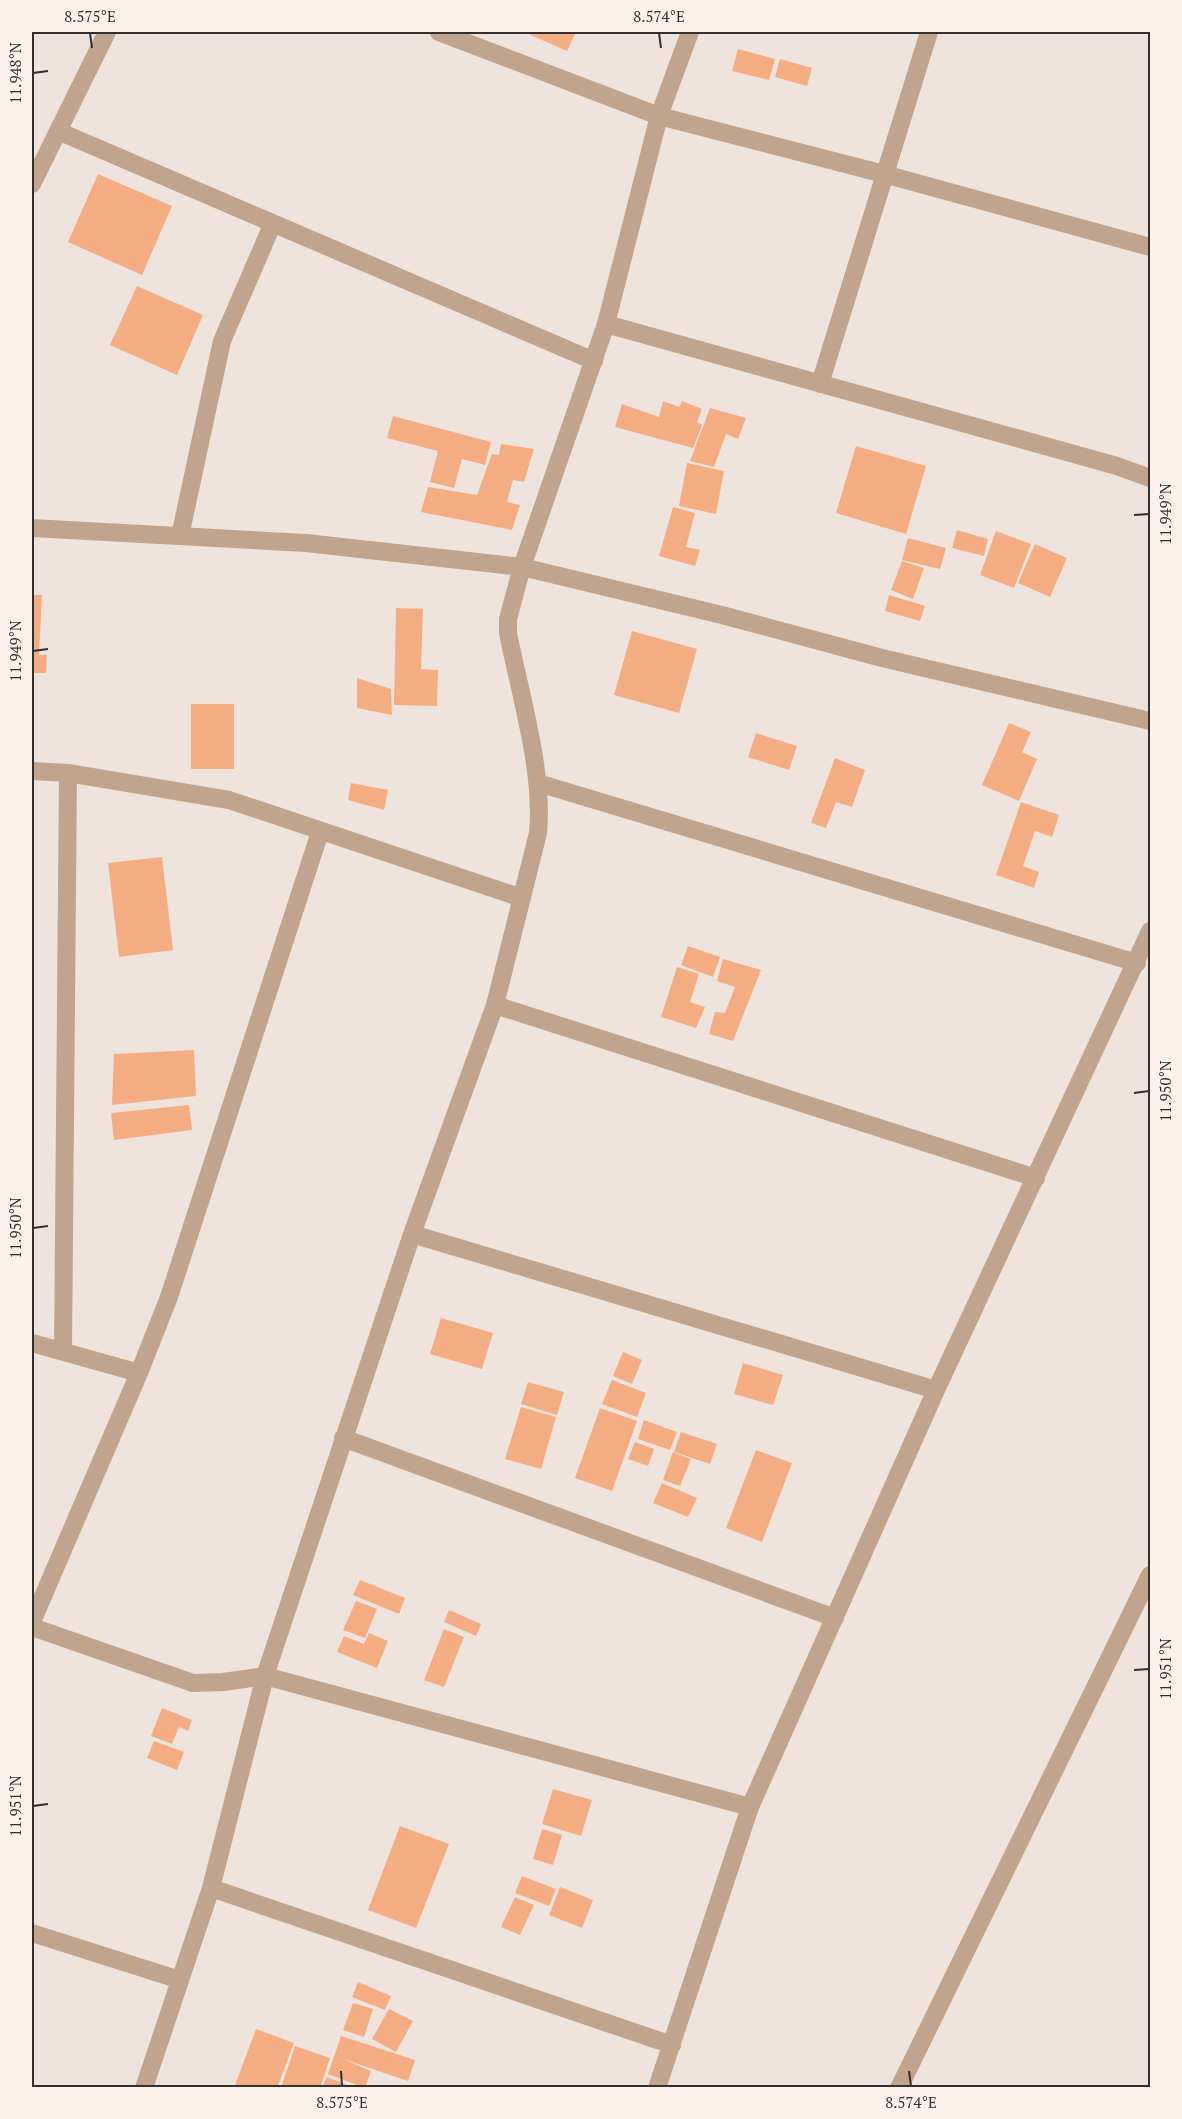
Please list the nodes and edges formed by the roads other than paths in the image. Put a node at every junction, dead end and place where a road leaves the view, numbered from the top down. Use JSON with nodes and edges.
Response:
{"nodes":[{"id":1,"x":107,"y":32,"type":"edge"},
{"id":2,"x":439,"y":32,"type":"edge"},
{"id":3,"x":690,"y":32,"type":"edge"},
{"id":4,"x":929,"y":32,"type":"edge"},
{"id":5,"x":659,"y":116,"type":"junction"},
{"id":6,"x":58,"y":131,"type":"junction"},
{"id":7,"x":884,"y":174,"type":"junction"},
{"id":8,"x":32,"y":184,"type":"edge"},
{"id":9,"x":273,"y":223,"type":"junction"},
{"id":10,"x":1150,"y":247,"type":"edge"},
{"id":11,"x":606,"y":324,"type":"junction"},
{"id":12,"x":594,"y":361,"type":"junction"},
{"id":13,"x":820,"y":384,"type":"junction"},
{"id":14,"x":1150,"y":478,"type":"edge"},
{"id":15,"x":32,"y":528,"type":"edge"},
{"id":16,"x":180,"y":536,"type":"junction"},
{"id":17,"x":522,"y":567,"type":"junction"},
{"id":18,"x":1150,"y":721,"type":"edge"},
{"id":19,"x":32,"y":771,"type":"edge"},
{"id":20,"x":68,"y":773,"type":"junction"},
{"id":21,"x":538,"y":783,"type":"junction"},
{"id":22,"x":320,"y":832,"type":"junction"},
{"id":23,"x":522,"y":898,"type":"junction"},
{"id":24,"x":1150,"y":931,"type":"edge"},
{"id":25,"x":1137,"y":963,"type":"junction"},
{"id":26,"x":495,"y":1005,"type":"junction"},
{"id":27,"x":1036,"y":1178,"type":"junction"},
{"id":28,"x":412,"y":1234,"type":"junction"},
{"id":29,"x":32,"y":1343,"type":"edge"},
{"id":30,"x":63,"y":1350,"type":"junction"},
{"id":31,"x":139,"y":1373,"type":"junction"},
{"id":32,"x":936,"y":1390,"type":"junction"},
{"id":33,"x":343,"y":1438,"type":"junction"},
{"id":34,"x":1150,"y":1575,"type":"edge"},
{"id":35,"x":835,"y":1618,"type":"junction"},
{"id":36,"x":32,"y":1622,"type":"edge"},
{"id":37,"x":32,"y":1627,"type":"edge"},
{"id":38,"x":265,"y":1676,"type":"junction"},
{"id":39,"x":750,"y":1807,"type":"junction"},
{"id":40,"x":211,"y":1888,"type":"junction"},
{"id":41,"x":32,"y":1934,"type":"edge"},
{"id":42,"x":180,"y":1980,"type":"junction"},
{"id":43,"x":672,"y":2045,"type":"junction"},
{"id":44,"x":144,"y":2088,"type":"edge"},
{"id":45,"x":657,"y":2088,"type":"edge"},
{"id":46,"x":899,"y":2088,"type":"edge"}],
"edges":[{"from":1,"to":6,"type":"street"},
{"from":2,"to":5,"type":"street"},
{"from":3,"to":5,"type":"street"},
{"from":4,"to":7,"type":"street"},
{"from":5,"to":7,"type":"street"},
{"from":5,"to":11,"type":"street"},
{"from":6,"to":8,"type":"street"},
{"from":6,"to":9,"type":"street"},
{"from":7,"to":10,"type":"street"},
{"from":7,"to":13,"type":"street"},
{"from":9,"to":12,"type":"street"},
{"from":9,"to":16,"type":"street"},
{"from":11,"to":12,"type":"street"},
{"from":11,"to":13,"type":"street"},
{"from":12,"to":17,"type":"street"},
{"from":13,"to":14,"type":"street"},
{"from":15,"to":16,"type":"street"},
{"from":16,"to":17,"type":"street"},
{"from":17,"to":18,"type":"street"},
{"from":17,"to":21,"type":"street"},
{"from":19,"to":20,"type":"street"},
{"from":20,"to":22,"type":"street"},
{"from":20,"to":30,"type":"street"},
{"from":21,"to":23,"type":"street"},
{"from":21,"to":25,"type":"street"},
{"from":22,"to":23,"type":"street"},
{"from":22,"to":31,"type":"street"},
{"from":23,"to":26,"type":"street"},
{"from":24,"to":25,"type":"street"},
{"from":25,"to":27,"type":"street"},
{"from":26,"to":27,"type":"street"},
{"from":26,"to":28,"type":"street"},
{"from":27,"to":32,"type":"street"},
{"from":28,"to":32,"type":"street"},
{"from":28,"to":33,"type":"street"},
{"from":29,"to":30,"type":"street"},
{"from":30,"to":31,"type":"street"},
{"from":31,"to":36,"type":"street"},
{"from":32,"to":35,"type":"street"},
{"from":33,"to":35,"type":"street"},
{"from":33,"to":38,"type":"street"},
{"from":34,"to":46,"type":"street"},
{"from":35,"to":39,"type":"street"},
{"from":37,"to":38,"type":"street"},
{"from":38,"to":39,"type":"street"},
{"from":38,"to":40,"type":"street"},
{"from":39,"to":43,"type":"street"},
{"from":40,"to":42,"type":"street"},
{"from":40,"to":43,"type":"street"},
{"from":41,"to":42,"type":"street"},
{"from":42,"to":44,"type":"street"},
{"from":43,"to":45,"type":"street"}]}
